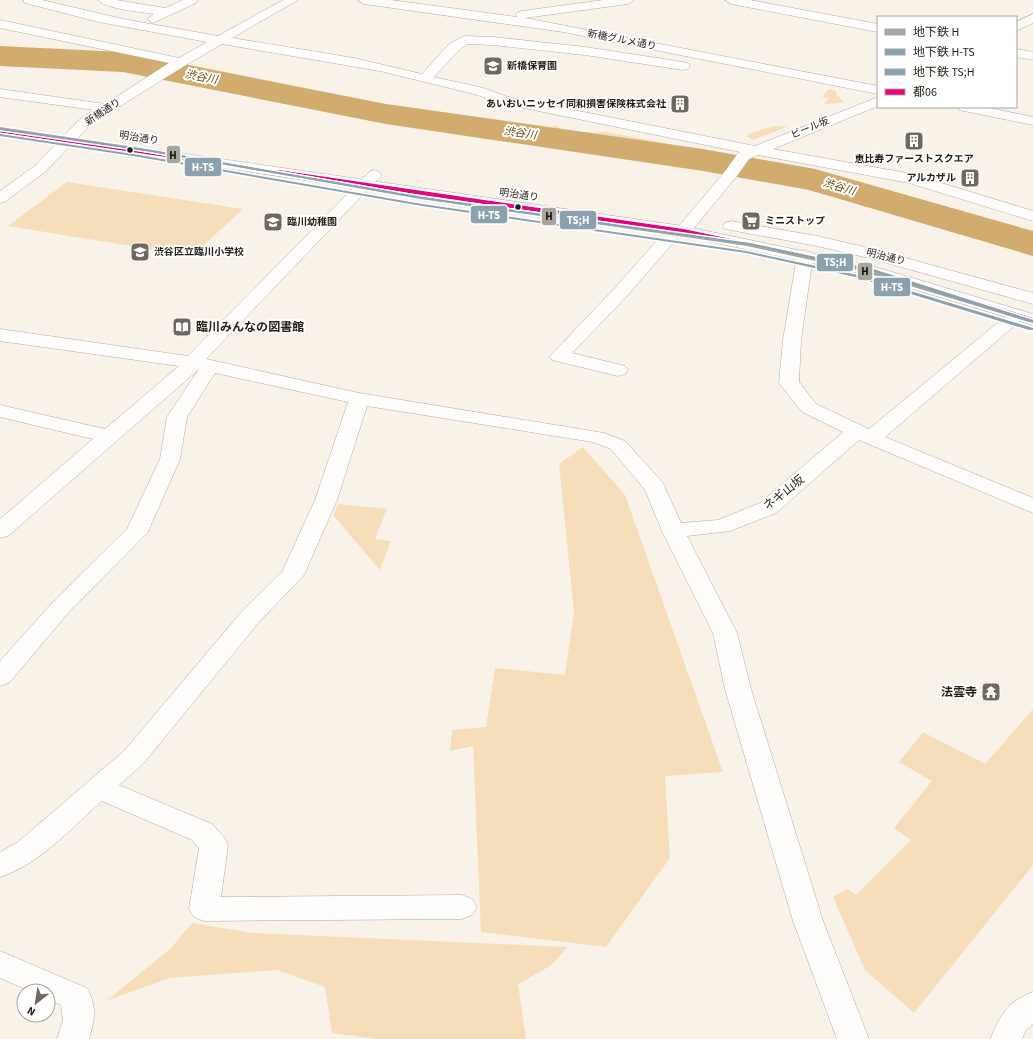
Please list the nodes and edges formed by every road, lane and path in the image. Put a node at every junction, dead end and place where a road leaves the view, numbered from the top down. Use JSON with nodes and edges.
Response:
{"nodes":[{"id":1,"x":29,"y":0,"type":"edge"},
{"id":2,"x":104,"y":0,"type":"edge"},
{"id":3,"x":192,"y":0,"type":"edge"},
{"id":4,"x":292,"y":0,"type":"edge"},
{"id":5,"x":364,"y":0,"type":"edge"},
{"id":6,"x":628,"y":0,"type":"edge"},
{"id":7,"x":731,"y":0,"type":"edge"},
{"id":8,"x":79,"y":2,"type":"dead end"},
{"id":9,"x":558,"y":5,"type":"edge"},
{"id":10,"x":58,"y":8,"type":"junction"},
{"id":11,"x":166,"y":12,"type":"junction"},
{"id":12,"x":1033,"y":18,"type":"edge"},
{"id":13,"x":0,"y":20,"type":"edge"},
{"id":14,"x":511,"y":20,"type":"junction"},
{"id":15,"x":0,"y":24,"type":"edge"},
{"id":16,"x":140,"y":26,"type":"junction"},
{"id":17,"x":1017,"y":27,"type":"edge"},
{"id":18,"x":877,"y":28,"type":"edge"},
{"id":19,"x":219,"y":40,"type":"junction"},
{"id":20,"x":493,"y":41,"type":"junction"},
{"id":21,"x":99,"y":45,"type":"junction"},
{"id":22,"x":1017,"y":53,"type":"edge"},
{"id":23,"x":1033,"y":56,"type":"edge"},
{"id":24,"x":181,"y":62,"type":"junction"},
{"id":25,"x":695,"y":68,"type":"dead end"},
{"id":26,"x":426,"y":77,"type":"junction"},
{"id":27,"x":877,"y":90,"type":"edge"},
{"id":28,"x":0,"y":93,"type":"edge"},
{"id":29,"x":877,"y":101,"type":"edge"},
{"id":30,"x":106,"y":108,"type":"junction"},
{"id":31,"x":969,"y":108,"type":"edge"},
{"id":32,"x":0,"y":117,"type":"edge"},
{"id":33,"x":1033,"y":121,"type":"edge"},
{"id":34,"x":79,"y":129,"type":"junction"},
{"id":35,"x":0,"y":130,"type":"edge"},
{"id":36,"x":67,"y":141,"type":"junction"},
{"id":37,"x":748,"y":153,"type":"junction"},
{"id":38,"x":368,"y":180,"type":"junction"},
{"id":39,"x":0,"y":198,"type":"edge"},
{"id":40,"x":1033,"y":216,"type":"edge"},
{"id":41,"x":683,"y":227,"type":"junction"},
{"id":42,"x":805,"y":256,"type":"junction"},
{"id":43,"x":1033,"y":299,"type":"edge"},
{"id":44,"x":1026,"y":318,"type":"edge"},
{"id":45,"x":0,"y":335,"type":"edge"},
{"id":46,"x":202,"y":364,"type":"junction"},
{"id":47,"x":618,"y":370,"type":"dead end"},
{"id":48,"x":358,"y":399,"type":"junction"},
{"id":49,"x":0,"y":411,"type":"edge"},
{"id":50,"x":864,"y":434,"type":"junction"},
{"id":51,"x":107,"y":436,"type":"junction"},
{"id":52,"x":1033,"y":506,"type":"edge"},
{"id":53,"x":0,"y":531,"type":"edge"},
{"id":54,"x":672,"y":531,"type":"junction"},
{"id":55,"x":0,"y":677,"type":"edge"},
{"id":56,"x":99,"y":788,"type":"junction"},
{"id":57,"x":0,"y":866,"type":"edge"},
{"id":58,"x":462,"y":907,"type":"dead end"},
{"id":59,"x":0,"y":964,"type":"edge"},
{"id":60,"x":1033,"y":1006,"type":"edge"},
{"id":61,"x":73,"y":1039,"type":"edge"},
{"id":62,"x":853,"y":1039,"type":"edge"},
{"id":63,"x":1006,"y":1039,"type":"edge"}],
"edges":[{"from":1,"to":10,"type":"street"},
{"from":2,"to":11,"type":"street"},
{"from":3,"to":11,"type":"street"},
{"from":4,"to":19,"type":"street"},
{"from":5,"to":14,"type":"street","name":"新橋グルメ通り"},
{"from":6,"to":9,"type":"street"},
{"from":7,"to":18,"type":"street"},
{"from":8,"to":10,"type":"street"},
{"from":9,"to":14,"type":"street"},
{"from":10,"to":13,"type":"street"},
{"from":10,"to":16,"type":"street"},
{"from":11,"to":16,"type":"street"},
{"from":12,"to":17,"type":"street"},
{"from":14,"to":20,"type":"street"},
{"from":14,"to":27,"type":"street","name":"新橋グルメ通り"},
{"from":15,"to":21,"type":"street"},
{"from":16,"to":19,"type":"street"},
{"from":16,"to":21,"type":"street"},
{"from":19,"to":24,"type":"street"},
{"from":19,"to":26,"type":"street"},
{"from":20,"to":25,"type":"street"},
{"from":20,"to":26,"type":"street"},
{"from":21,"to":24,"type":"street"},
{"from":22,"to":23,"type":"street"},
{"from":24,"to":30,"type":"street","name":"新橋通り"},
{"from":26,"to":37,"type":"street"},
{"from":28,"to":30,"type":"street"},
{"from":29,"to":37,"type":"street","name":"ビール坂"},
{"from":30,"to":34,"type":"street","name":"新橋通り"},
{"from":31,"to":33,"type":"street"},
{"from":32,"to":34,"type":"street","name":"明治通り"},
{"from":34,"to":36,"type":"street","name":"新橋通り"},
{"from":34,"to":38,"type":"street","name":"明治通り"},
{"from":35,"to":36,"type":"street","name":"明治通り"},
{"from":36,"to":38,"type":"street","name":"明治通り"},
{"from":36,"to":39,"type":"street","name":"新橋通り"},
{"from":37,"to":40,"type":"street"},
{"from":37,"to":41,"type":"street"},
{"from":38,"to":41,"type":"street","name":"明治通り"},
{"from":38,"to":41,"type":"street","name":"明治通り"},
{"from":38,"to":46,"type":"street"},
{"from":41,"to":42,"type":"street","name":"明治通り"},
{"from":41,"to":43,"type":"street","name":"明治通り"},
{"from":41,"to":47,"type":"street"},
{"from":42,"to":44,"type":"street","name":"明治通り"},
{"from":42,"to":50,"type":"street"},
{"from":44,"to":50,"type":"street","name":"ネギ山坂"},
{"from":45,"to":46,"type":"street"},
{"from":46,"to":48,"type":"street"},
{"from":46,"to":51,"type":"street"},
{"from":46,"to":55,"type":"street"},
{"from":48,"to":54,"type":"street"},
{"from":48,"to":56,"type":"street"},
{"from":49,"to":51,"type":"street"},
{"from":50,"to":52,"type":"street"},
{"from":50,"to":54,"type":"street","name":"ネギ山坂"},
{"from":51,"to":53,"type":"street"},
{"from":54,"to":62,"type":"street"},
{"from":56,"to":57,"type":"street"},
{"from":56,"to":58,"type":"street"},
{"from":59,"to":61,"type":"street"},
{"from":60,"to":63,"type":"street"}]}
